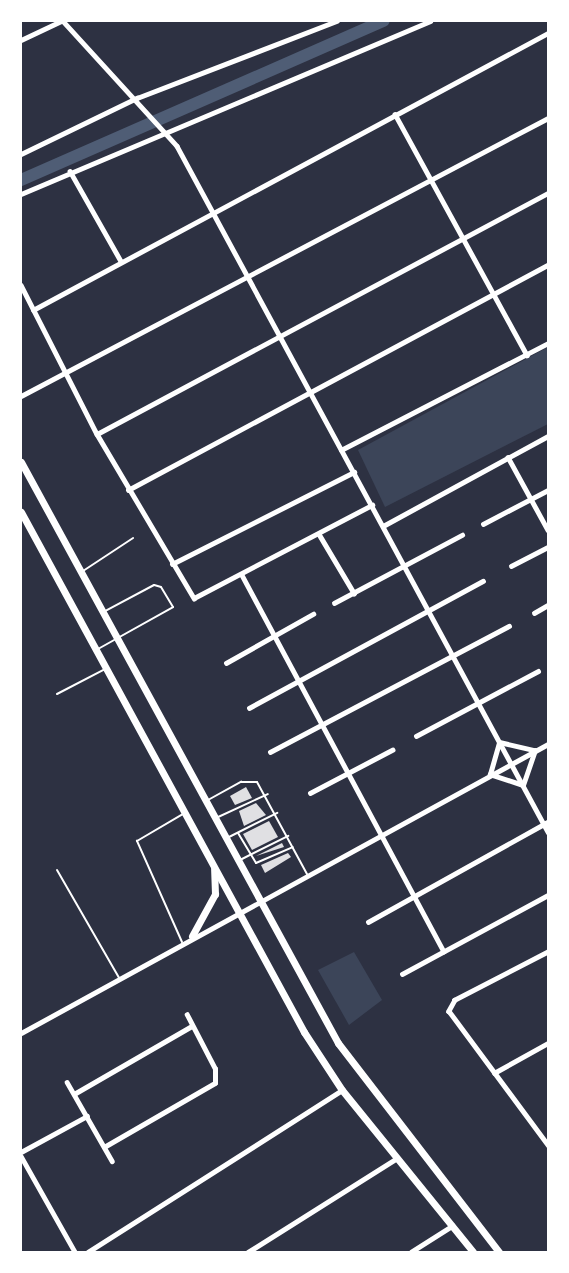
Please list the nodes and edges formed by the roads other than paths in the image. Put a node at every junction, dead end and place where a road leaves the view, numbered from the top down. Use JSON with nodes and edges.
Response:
{"nodes":[{"id":1,"x":62,"y":21,"type":"edge"},
{"id":2,"x":337,"y":21,"type":"edge"},
{"id":3,"x":430,"y":21,"type":"edge"},
{"id":4,"x":548,"y":33,"type":"edge"},
{"id":5,"x":21,"y":40,"type":"edge"},
{"id":6,"x":137,"y":98,"type":"junction"},
{"id":7,"x":395,"y":114,"type":"junction"},
{"id":8,"x":548,"y":118,"type":"edge"},
{"id":9,"x":164,"y":128,"type":"junction"},
{"id":10,"x":21,"y":154,"type":"edge"},
{"id":11,"x":70,"y":171,"type":"junction"},
{"id":12,"x":433,"y":180,"type":"junction"},
{"id":13,"x":548,"y":193,"type":"edge"},
{"id":14,"x":21,"y":194,"type":"edge"},
{"id":15,"x":213,"y":211,"type":"junction"},
{"id":16,"x":465,"y":238,"type":"junction"},
{"id":17,"x":121,"y":261,"type":"junction"},
{"id":18,"x":548,"y":265,"type":"edge"},
{"id":19,"x":249,"y":279,"type":"junction"},
{"id":20,"x":21,"y":285,"type":"edge"},
{"id":21,"x":494,"y":294,"type":"junction"},
{"id":22,"x":33,"y":310,"type":"junction"},
{"id":23,"x":280,"y":335,"type":"junction"},
{"id":24,"x":548,"y":344,"type":"edge"},
{"id":25,"x":527,"y":355,"type":"junction"},
{"id":26,"x":67,"y":374,"type":"junction"},
{"id":27,"x":311,"y":392,"type":"junction"},
{"id":28,"x":21,"y":396,"type":"edge"},
{"id":29,"x":97,"y":434,"type":"junction"},
{"id":30,"x":548,"y":436,"type":"edge"},
{"id":31,"x":341,"y":450,"type":"junction"},
{"id":32,"x":508,"y":458,"type":"junction"},
{"id":33,"x":21,"y":462,"type":"edge"},
{"id":34,"x":354,"y":472,"type":"junction"},
{"id":35,"x":128,"y":490,"type":"junction"},
{"id":36,"x":548,"y":490,"type":"edge"},
{"id":37,"x":531,"y":499,"type":"junction"},
{"id":38,"x":372,"y":506,"type":"junction"},
{"id":39,"x":21,"y":512,"type":"edge"},
{"id":40,"x":483,"y":524,"type":"dead end"},
{"id":41,"x":383,"y":526,"type":"junction"},
{"id":42,"x":548,"y":530,"type":"edge"},
{"id":43,"x":318,"y":534,"type":"junction"},
{"id":44,"x":462,"y":535,"type":"dead end"},
{"id":45,"x":133,"y":538,"type":"dead end"},
{"id":46,"x":548,"y":547,"type":"edge"},
{"id":47,"x":172,"y":564,"type":"junction"},
{"id":48,"x":405,"y":566,"type":"junction"},
{"id":49,"x":511,"y":566,"type":"dead end"},
{"id":50,"x":82,"y":571,"type":"junction"},
{"id":51,"x":242,"y":575,"type":"junction"},
{"id":52,"x":483,"y":581,"type":"dead end"},
{"id":53,"x":354,"y":593,"type":"junction"},
{"id":54,"x":334,"y":603,"type":"dead end"},
{"id":55,"x":548,"y":605,"type":"edge"},
{"id":56,"x":105,"y":611,"type":"junction"},
{"id":57,"x":427,"y":611,"type":"junction"},
{"id":58,"x":534,"y":613,"type":"dead end"},
{"id":59,"x":313,"y":614,"type":"dead end"},
{"id":60,"x":509,"y":626,"type":"dead end"},
{"id":61,"x":274,"y":635,"type":"junction"},
{"id":62,"x":120,"y":638,"type":"junction"},
{"id":63,"x":98,"y":649,"type":"junction"},
{"id":64,"x":452,"y":655,"type":"junction"},
{"id":65,"x":226,"y":663,"type":"dead end"},
{"id":66,"x":108,"y":667,"type":"junction"},
{"id":67,"x":538,"y":671,"type":"dead end"},
{"id":68,"x":300,"y":682,"type":"junction"},
{"id":69,"x":57,"y":694,"type":"dead end"},
{"id":70,"x":478,"y":703,"type":"junction"},
{"id":71,"x":249,"y":708,"type":"dead end"},
{"id":72,"x":322,"y":724,"type":"junction"},
{"id":73,"x":416,"y":736,"type":"dead end"},
{"id":74,"x":499,"y":742,"type":"junction"},
{"id":75,"x":548,"y":744,"type":"edge"},
{"id":76,"x":392,"y":750,"type":"dead end"},
{"id":77,"x":535,"y":750,"type":"junction"},
{"id":78,"x":270,"y":752,"type":"dead end"},
{"id":79,"x":511,"y":763,"type":"junction"},
{"id":80,"x":348,"y":773,"type":"junction"},
{"id":81,"x":490,"y":774,"type":"junction"},
{"id":82,"x":523,"y":785,"type":"junction"},
{"id":83,"x":310,"y":793,"type":"dead end"},
{"id":84,"x":268,"y":794,"type":"junction"},
{"id":85,"x":205,"y":801,"type":"junction"},
{"id":86,"x":186,"y":812,"type":"junction"},
{"id":87,"x":277,"y":813,"type":"junction"},
{"id":88,"x":215,"y":819,"type":"junction"},
{"id":89,"x":546,"y":823,"type":"edge"},
{"id":90,"x":548,"y":832,"type":"edge"},
{"id":91,"x":238,"y":833,"type":"junction"},
{"id":92,"x":288,"y":836,"type":"junction"},
{"id":93,"x":381,"y":836,"type":"junction"},
{"id":94,"x":225,"y":838,"type":"junction"},
{"id":95,"x":293,"y":847,"type":"junction"},
{"id":96,"x":251,"y":854,"type":"junction"},
{"id":97,"x":212,"y":860,"type":"junction"},
{"id":98,"x":237,"y":861,"type":"junction"},
{"id":99,"x":57,"y":870,"type":"dead end"},
{"id":100,"x":309,"y":877,"type":"junction"},
{"id":101,"x":548,"y":895,"type":"edge"},
{"id":102,"x":415,"y":896,"type":"junction"},
{"id":103,"x":258,"y":902,"type":"junction"},
{"id":104,"x":237,"y":914,"type":"junction"},
{"id":105,"x":368,"y":922,"type":"dead end"},
{"id":106,"x":192,"y":936,"type":"junction"},
{"id":107,"x":182,"y":942,"type":"junction"},
{"id":108,"x":444,"y":951,"type":"junction"},
{"id":109,"x":548,"y":952,"type":"edge"},
{"id":110,"x":402,"y":974,"type":"dead end"},
{"id":111,"x":119,"y":978,"type":"junction"},
{"id":112,"x":187,"y":1014,"type":"dead end"},
{"id":113,"x":192,"y":1026,"type":"junction"},
{"id":114,"x":21,"y":1033,"type":"edge"},
{"id":115,"x":548,"y":1043,"type":"edge"},
{"id":116,"x":494,"y":1073,"type":"junction"},
{"id":117,"x":67,"y":1082,"type":"dead end"},
{"id":118,"x":342,"y":1090,"type":"junction"},
{"id":119,"x":74,"y":1094,"type":"junction"},
{"id":120,"x":87,"y":1116,"type":"junction"},
{"id":121,"x":548,"y":1145,"type":"edge"},
{"id":122,"x":104,"y":1147,"type":"junction"},
{"id":123,"x":21,"y":1154,"type":"edge"},
{"id":124,"x":397,"y":1158,"type":"junction"},
{"id":125,"x":112,"y":1161,"type":"dead end"},
{"id":126,"x":452,"y":1226,"type":"junction"},
{"id":127,"x":75,"y":1252,"type":"edge"},
{"id":128,"x":88,"y":1252,"type":"edge"},
{"id":129,"x":248,"y":1252,"type":"edge"},
{"id":130,"x":411,"y":1252,"type":"edge"},
{"id":131,"x":472,"y":1252,"type":"edge"},
{"id":132,"x":499,"y":1252,"type":"edge"}],
"edges":[{"from":1,"to":5,"type":"street"},
{"from":1,"to":6,"type":"street"},
{"from":2,"to":6,"type":"street"},
{"from":3,"to":9,"type":"street"},
{"from":4,"to":7,"type":"street"},
{"from":6,"to":9,"type":"street"},
{"from":6,"to":10,"type":"street"},
{"from":7,"to":12,"type":"street"},
{"from":7,"to":15,"type":"street"},
{"from":8,"to":12,"type":"street"},
{"from":9,"to":11,"type":"street"},
{"from":9,"to":15,"type":"street"},
{"from":11,"to":14,"type":"street"},
{"from":11,"to":17,"type":"street"},
{"from":12,"to":16,"type":"street"},
{"from":12,"to":19,"type":"street"},
{"from":13,"to":16,"type":"street"},
{"from":15,"to":17,"type":"street"},
{"from":15,"to":19,"type":"street"},
{"from":16,"to":21,"type":"street"},
{"from":16,"to":23,"type":"street"},
{"from":17,"to":22,"type":"street"},
{"from":18,"to":21,"type":"street"},
{"from":19,"to":23,"type":"street"},
{"from":19,"to":26,"type":"street"},
{"from":20,"to":22,"type":"street"},
{"from":21,"to":25,"type":"street"},
{"from":21,"to":27,"type":"street"},
{"from":22,"to":26,"type":"street"},
{"from":23,"to":27,"type":"street"},
{"from":23,"to":29,"type":"street"},
{"from":24,"to":25,"type":"street"},
{"from":25,"to":31,"type":"street"},
{"from":26,"to":28,"type":"street"},
{"from":26,"to":29,"type":"street"},
{"from":27,"to":31,"type":"street"},
{"from":27,"to":35,"type":"street"},
{"from":29,"to":35,"type":"street"},
{"from":30,"to":32,"type":"street"},
{"from":31,"to":34,"type":"street"},
{"from":32,"to":37,"type":"street"},
{"from":32,"to":41,"type":"street"},
{"from":33,"to":50,"type":"main road"},
{"from":34,"to":38,"type":"street"},
{"from":34,"to":47,"type":"street"},
{"from":35,"to":47,"type":"street"},
{"from":36,"to":37,"type":"street"},
{"from":37,"to":40,"type":"street"},
{"from":37,"to":42,"type":"street"},
{"from":38,"to":41,"type":"street"},
{"from":38,"to":43,"type":"street"},
{"from":39,"to":63,"type":"main road"},
{"from":41,"to":48,"type":"street"},
{"from":43,"to":51,"type":"street"},
{"from":43,"to":53,"type":"street"},
{"from":44,"to":48,"type":"street"},
{"from":45,"to":50,"type":"lane"},
{"from":46,"to":49,"type":"street"},
{"from":47,"to":51,"type":"street"},
{"from":48,"to":53,"type":"street"},
{"from":48,"to":57,"type":"street"},
{"from":50,"to":56,"type":"main road"},
{"from":51,"to":61,"type":"street"},
{"from":52,"to":57,"type":"street"},
{"from":53,"to":54,"type":"street"},
{"from":55,"to":58,"type":"street"},
{"from":56,"to":62,"type":"main road"},
{"from":56,"to":62,"type":"lane"},
{"from":57,"to":64,"type":"street"},
{"from":57,"to":68,"type":"street"},
{"from":59,"to":61,"type":"street"},
{"from":60,"to":64,"type":"street"},
{"from":61,"to":65,"type":"street"},
{"from":61,"to":68,"type":"street"},
{"from":62,"to":63,"type":"lane"},
{"from":62,"to":85,"type":"main road"},
{"from":63,"to":66,"type":"main road"},
{"from":64,"to":70,"type":"street"},
{"from":64,"to":72,"type":"street"},
{"from":66,"to":69,"type":"lane"},
{"from":66,"to":86,"type":"main road"},
{"from":67,"to":70,"type":"street"},
{"from":68,"to":71,"type":"street"},
{"from":68,"to":72,"type":"street"},
{"from":70,"to":73,"type":"street"},
{"from":70,"to":74,"type":"street"},
{"from":72,"to":78,"type":"street"},
{"from":72,"to":80,"type":"street"},
{"from":74,"to":77,"type":"street"},
{"from":74,"to":79,"type":"street"},
{"from":74,"to":81,"type":"street"},
{"from":75,"to":77,"type":"street"},
{"from":76,"to":80,"type":"street"},
{"from":77,"to":79,"type":"street"},
{"from":77,"to":82,"type":"street"},
{"from":79,"to":81,"type":"street"},
{"from":79,"to":82,"type":"street"},
{"from":80,"to":83,"type":"street"},
{"from":80,"to":93,"type":"street"},
{"from":81,"to":82,"type":"street"},
{"from":81,"to":93,"type":"street"},
{"from":82,"to":89,"type":"street"},
{"from":84,"to":85,"type":"lane"},
{"from":84,"to":87,"type":"lane"},
{"from":84,"to":88,"type":"lane"},
{"from":85,"to":88,"type":"main road"},
{"from":86,"to":97,"type":"main road"},
{"from":86,"to":107,"type":"lane"},
{"from":87,"to":91,"type":"lane"},
{"from":87,"to":92,"type":"lane"},
{"from":88,"to":94,"type":"main road"},
{"from":89,"to":90,"type":"street"},
{"from":89,"to":102,"type":"street"},
{"from":91,"to":94,"type":"lane"},
{"from":91,"to":96,"type":"lane"},
{"from":92,"to":95,"type":"lane"},
{"from":92,"to":96,"type":"lane"},
{"from":93,"to":100,"type":"street"},
{"from":93,"to":102,"type":"street"},
{"from":94,"to":98,"type":"main road"},
{"from":95,"to":96,"type":"lane"},
{"from":95,"to":100,"type":"lane"},
{"from":96,"to":98,"type":"lane"},
{"from":97,"to":104,"type":"main road"},
{"from":97,"to":106,"type":"main road"},
{"from":98,"to":103,"type":"main road"},
{"from":99,"to":111,"type":"lane"},
{"from":100,"to":103,"type":"street"},
{"from":101,"to":108,"type":"street"},
{"from":102,"to":105,"type":"street"},
{"from":102,"to":108,"type":"street"},
{"from":103,"to":104,"type":"street"},
{"from":103,"to":132,"type":"main road"},
{"from":104,"to":106,"type":"street"},
{"from":104,"to":118,"type":"main road"},
{"from":106,"to":107,"type":"street"},
{"from":107,"to":111,"type":"street"},
{"from":108,"to":110,"type":"street"},
{"from":109,"to":116,"type":"street"},
{"from":111,"to":114,"type":"street"},
{"from":112,"to":113,"type":"street"},
{"from":113,"to":119,"type":"street"},
{"from":113,"to":122,"type":"street"},
{"from":115,"to":116,"type":"street"},
{"from":116,"to":121,"type":"street"},
{"from":117,"to":119,"type":"street"},
{"from":118,"to":124,"type":"main road"},
{"from":118,"to":128,"type":"street"},
{"from":119,"to":120,"type":"street"},
{"from":120,"to":122,"type":"street"},
{"from":120,"to":123,"type":"street"},
{"from":122,"to":125,"type":"street"},
{"from":123,"to":127,"type":"street"},
{"from":124,"to":126,"type":"main road"},
{"from":124,"to":129,"type":"street"},
{"from":126,"to":130,"type":"street"},
{"from":126,"to":131,"type":"main road"}]}
